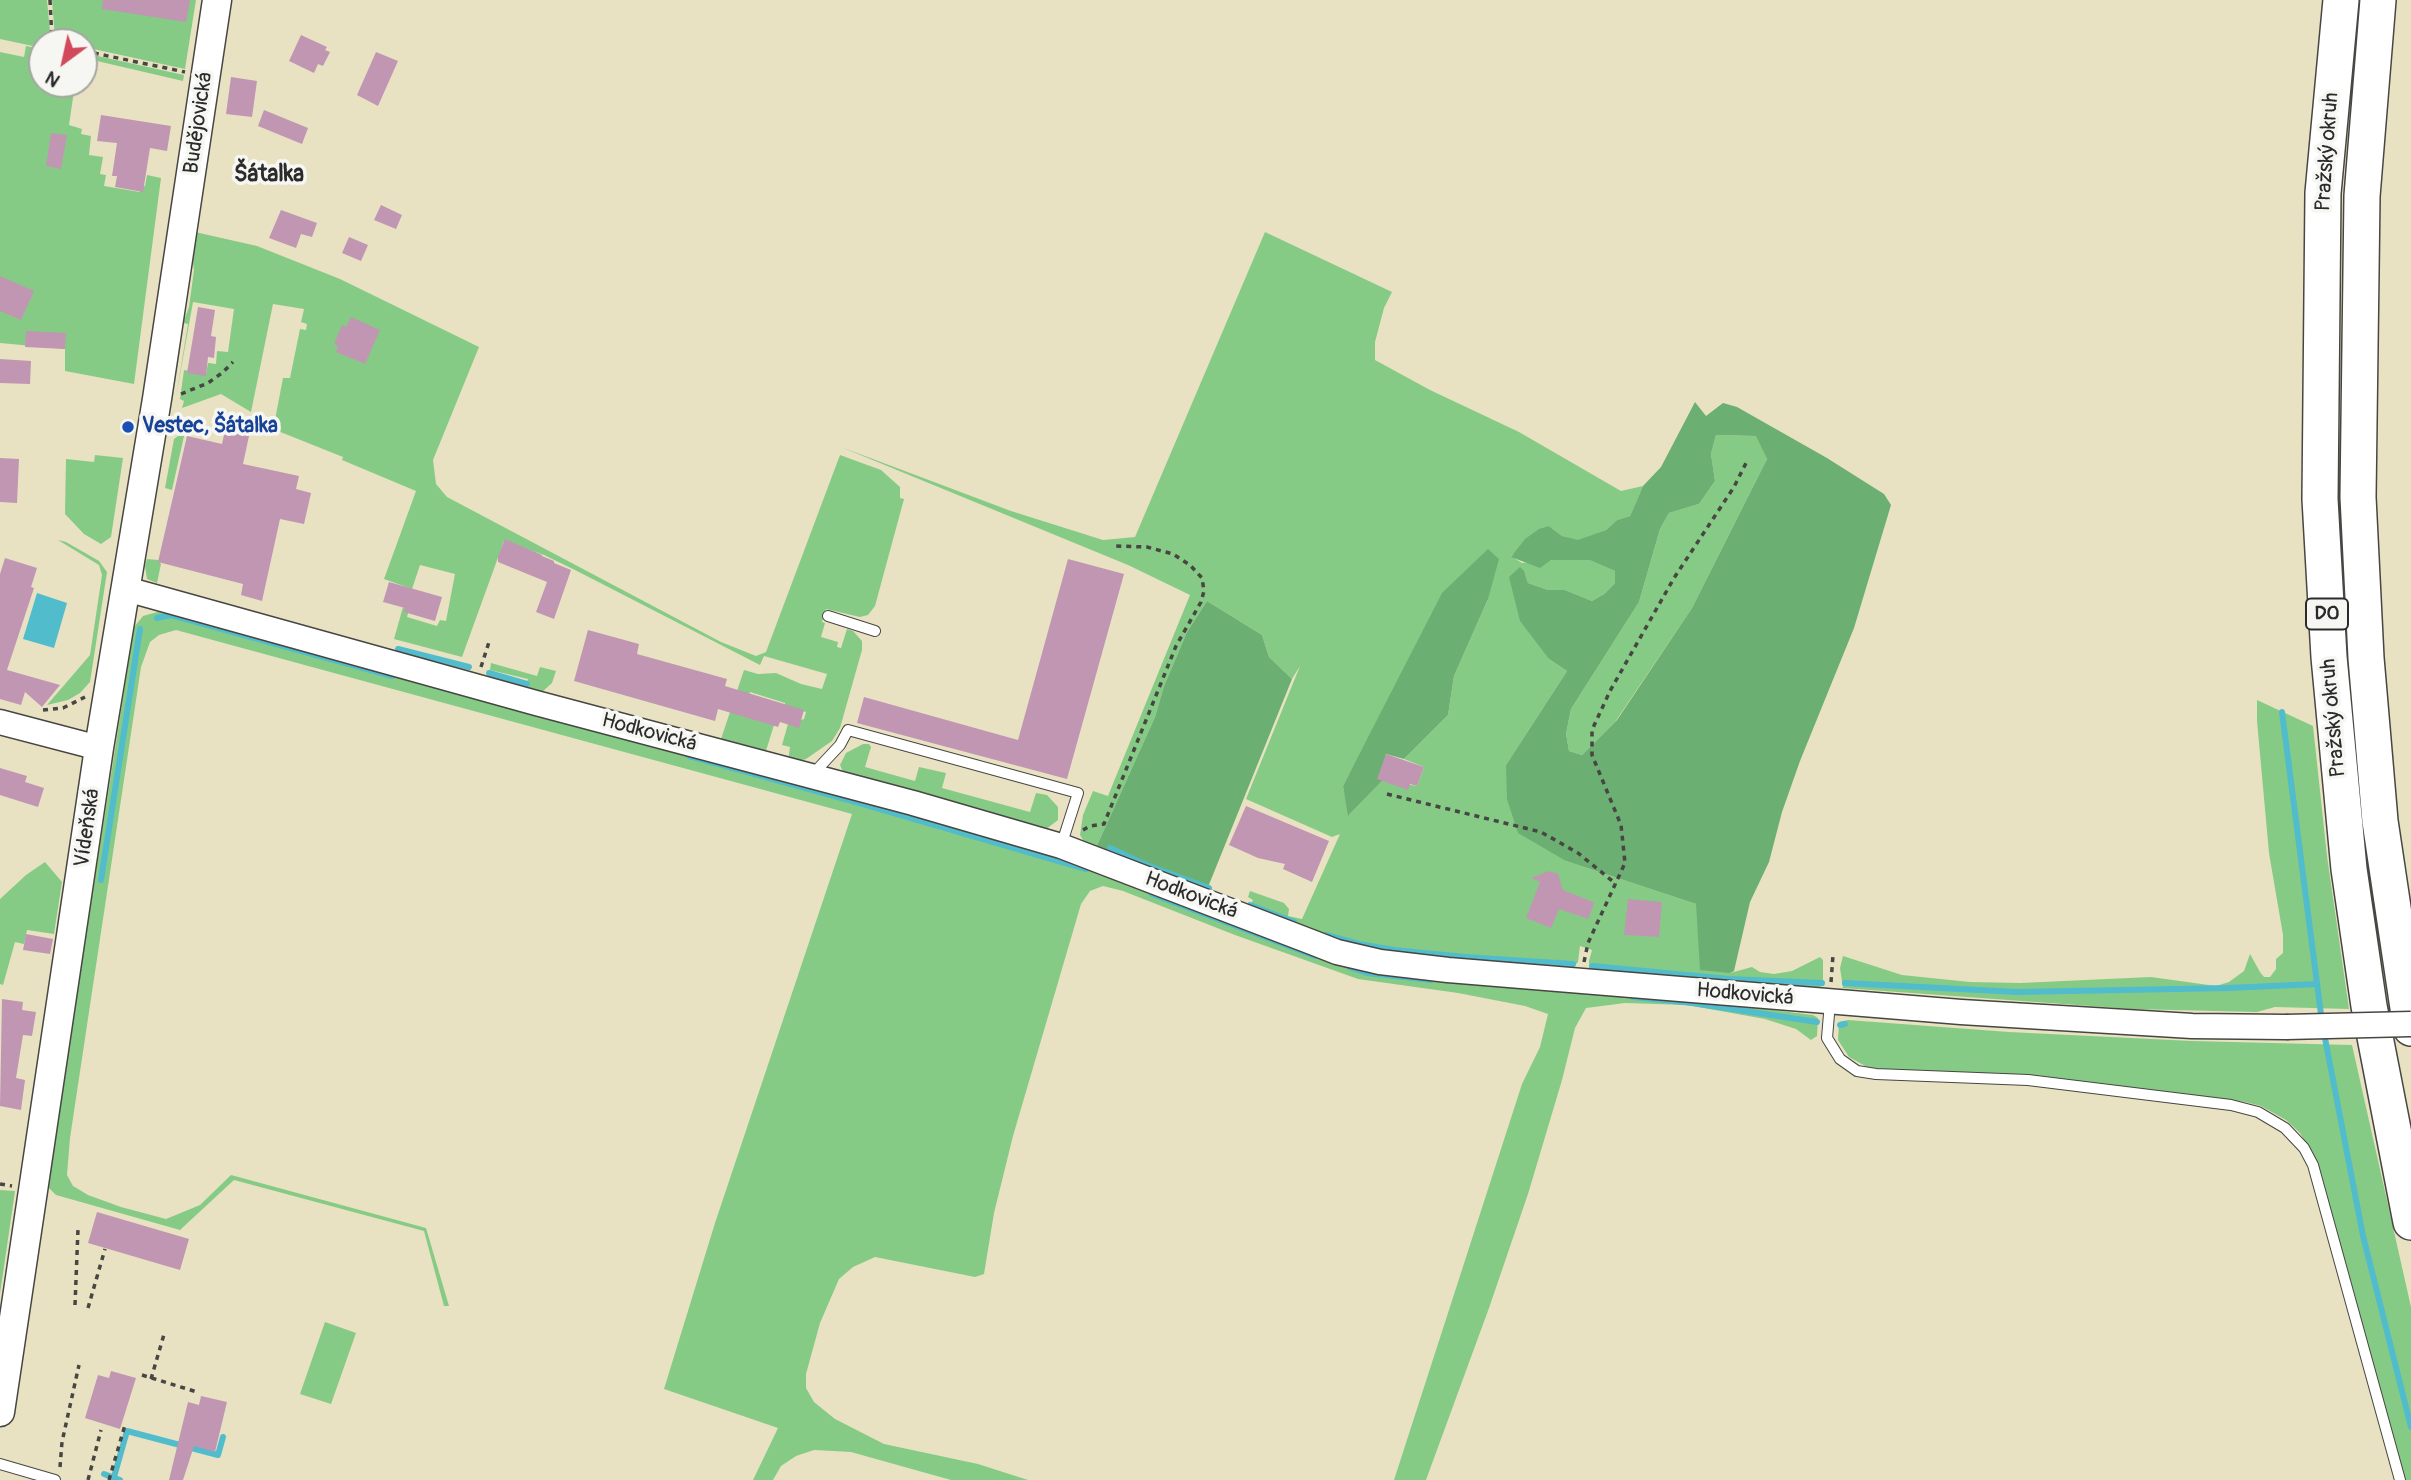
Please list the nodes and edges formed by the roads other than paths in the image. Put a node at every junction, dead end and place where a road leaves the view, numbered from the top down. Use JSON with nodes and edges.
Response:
{"nodes":[{"id":1,"x":217,"y":0,"type":"edge"},
{"id":2,"x":2341,"y":0,"type":"edge"},
{"id":3,"x":2378,"y":0,"type":"edge"},
{"id":4,"x":181,"y":245,"type":"joint"},
{"id":5,"x":126,"y":589,"type":"junction"},
{"id":6,"x":828,"y":616,"type":"dead end"},
{"id":7,"x":875,"y":631,"type":"dead end"},
{"id":8,"x":0,"y":722,"type":"edge"},
{"id":9,"x":99,"y":748,"type":"junction"},
{"id":10,"x":812,"y":776,"type":"junction"},
{"id":11,"x":1061,"y":846,"type":"junction"},
{"id":12,"x":1830,"y":1002,"type":"junction"},
{"id":13,"x":2411,"y":1026,"type":"edge"},
{"id":14,"x":2411,"y":1222,"type":"edge"},
{"id":15,"x":0,"y":1412,"type":"edge"},
{"id":16,"x":0,"y":1464,"type":"edge"},
{"id":17,"x":55,"y":1480,"type":"edge"},
{"id":18,"x":2400,"y":1480,"type":"edge"}],
"edges":[{"from":1,"to":4,"type":"main road","name":"Budějovická"},
{"from":2,"to":14,"type":"highway","name":"Pražský okruh","number":"D0"},
{"from":3,"to":13,"type":"highway","name":"Pražský okruh","number":"D0"},
{"from":4,"to":5,"type":"main road","name":"Vídeňská"},
{"from":5,"to":9,"type":"main road","name":"Vídeňská"},
{"from":5,"to":10,"type":"street","name":"Hodkovická"},
{"from":6,"to":7,"type":"lane"},
{"from":8,"to":9,"type":"street"},
{"from":9,"to":15,"type":"main road","name":"Vídeňská"},
{"from":10,"to":11,"type":"street","name":"Hodkovická"},
{"from":10,"to":11,"type":"lane"},
{"from":11,"to":12,"type":"street","name":"Hodkovická"},
{"from":12,"to":13,"type":"street","name":"Hodkovická","bridge":true},
{"from":12,"to":18,"type":"lane"},
{"from":16,"to":17,"type":"lane"}]}
